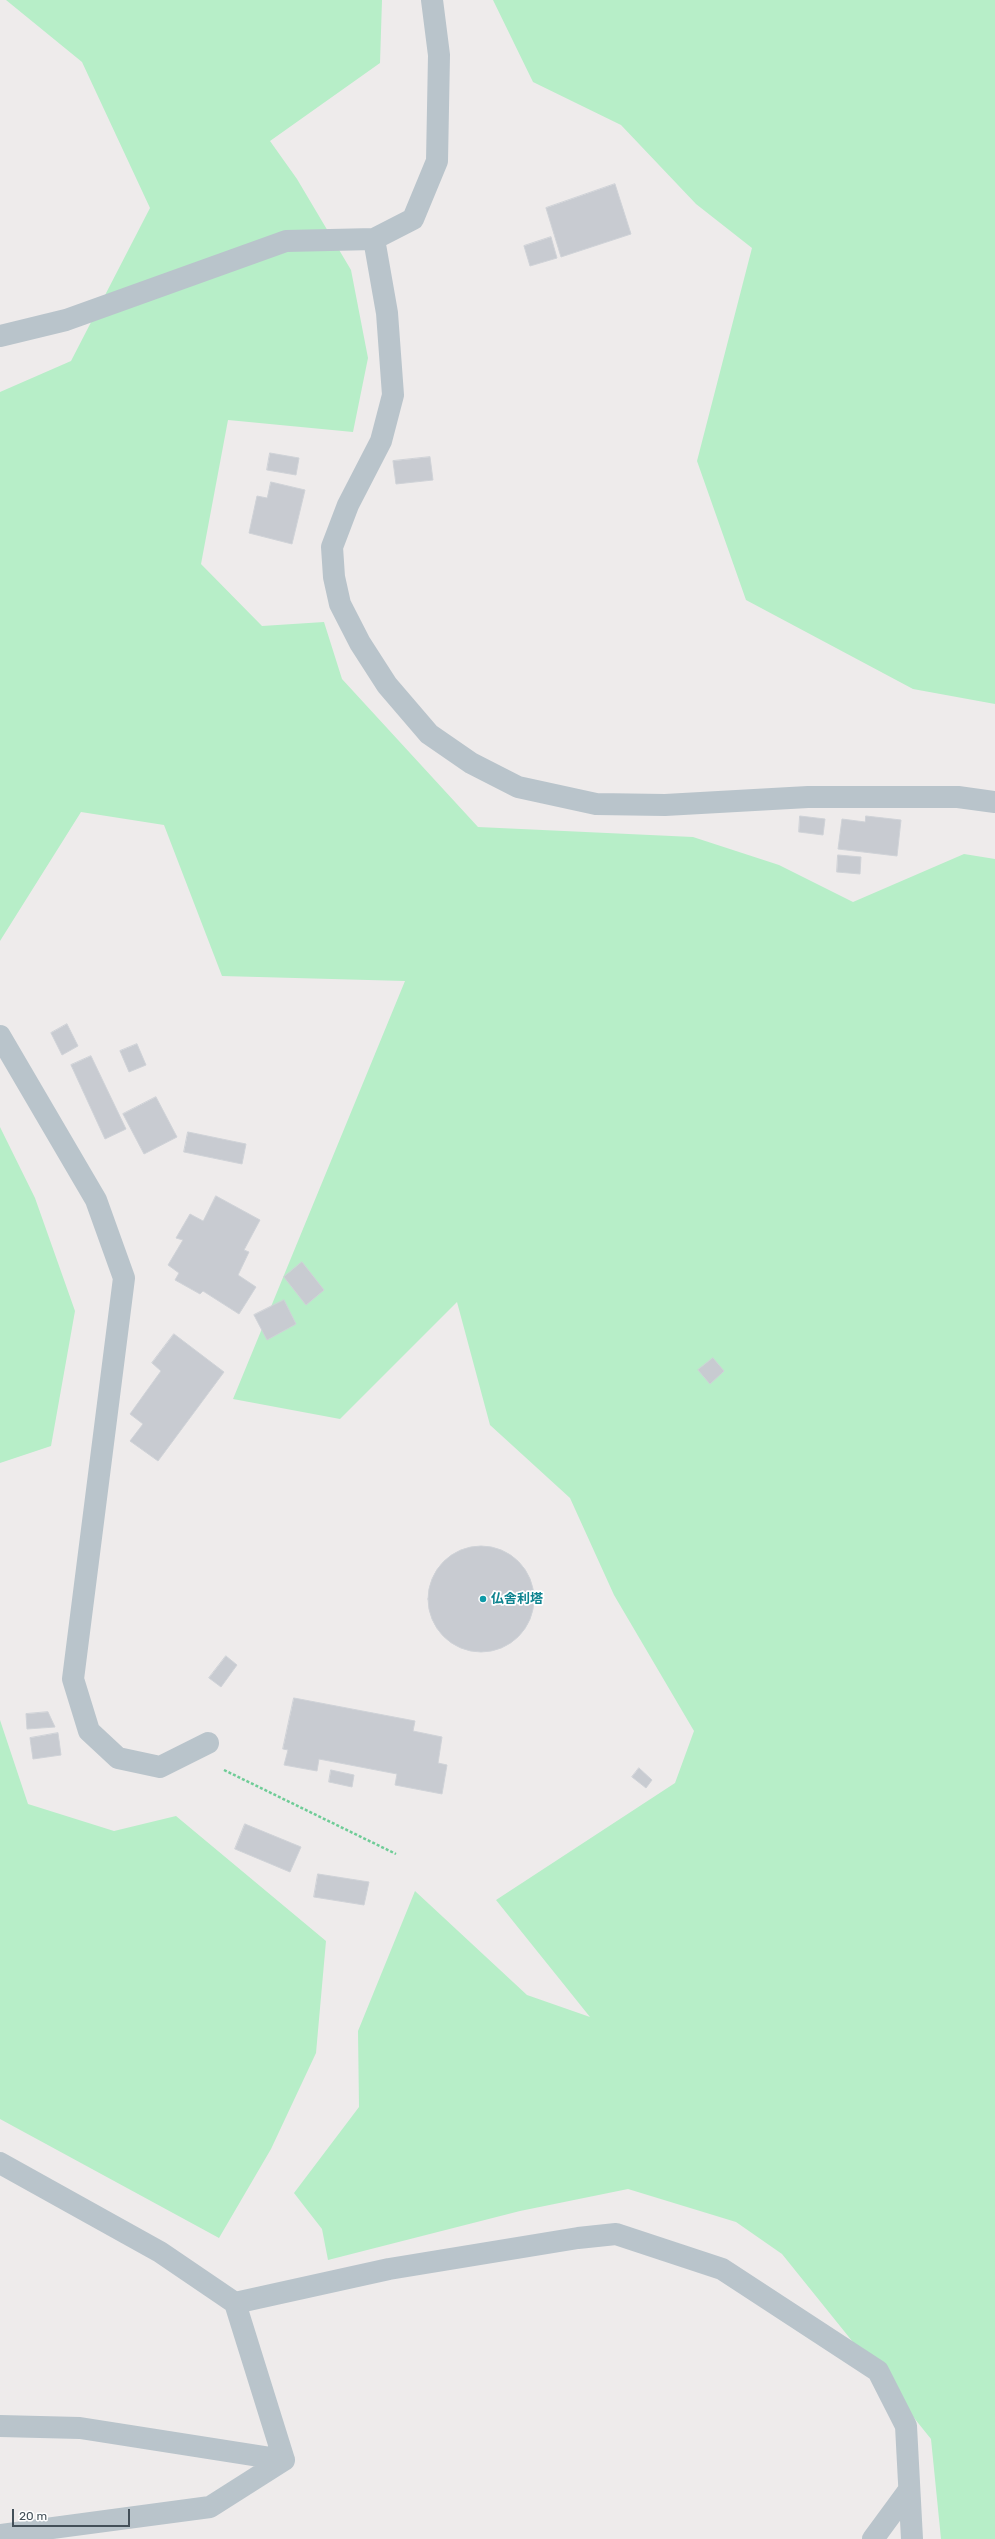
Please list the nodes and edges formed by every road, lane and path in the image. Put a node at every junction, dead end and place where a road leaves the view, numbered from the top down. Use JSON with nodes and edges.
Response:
{"nodes":[{"id":1,"x":432,"y":0,"type":"edge"},
{"id":2,"x":374,"y":239,"type":"junction"},
{"id":3,"x":0,"y":336,"type":"edge"},
{"id":4,"x":995,"y":802,"type":"edge"},
{"id":5,"x":0,"y":1036,"type":"edge"},
{"id":6,"x":200,"y":1748,"type":"joint"},
{"id":7,"x":396,"y":1854,"type":"dead end"},
{"id":8,"x":0,"y":2163,"type":"edge"},
{"id":9,"x":235,"y":2303,"type":"junction"},
{"id":10,"x":0,"y":2426,"type":"edge"},
{"id":11,"x":284,"y":2460,"type":"junction"},
{"id":12,"x":909,"y":2490,"type":"junction"},
{"id":13,"x":0,"y":2535,"type":"edge"},
{"id":14,"x":872,"y":2539,"type":"edge"},
{"id":15,"x":912,"y":2539,"type":"edge"}],
"edges":[{"from":1,"to":2,"type":"street"},
{"from":2,"to":3,"type":"street"},
{"from":2,"to":4,"type":"street"},
{"from":5,"to":6,"type":"street"},
{"from":6,"to":7,"type":"path"},
{"from":8,"to":9,"type":"street"},
{"from":9,"to":11,"type":"street"},
{"from":9,"to":12,"type":"street"},
{"from":10,"to":11,"type":"street"},
{"from":11,"to":13,"type":"street"},
{"from":12,"to":14,"type":"street"},
{"from":12,"to":15,"type":"street"}]}
